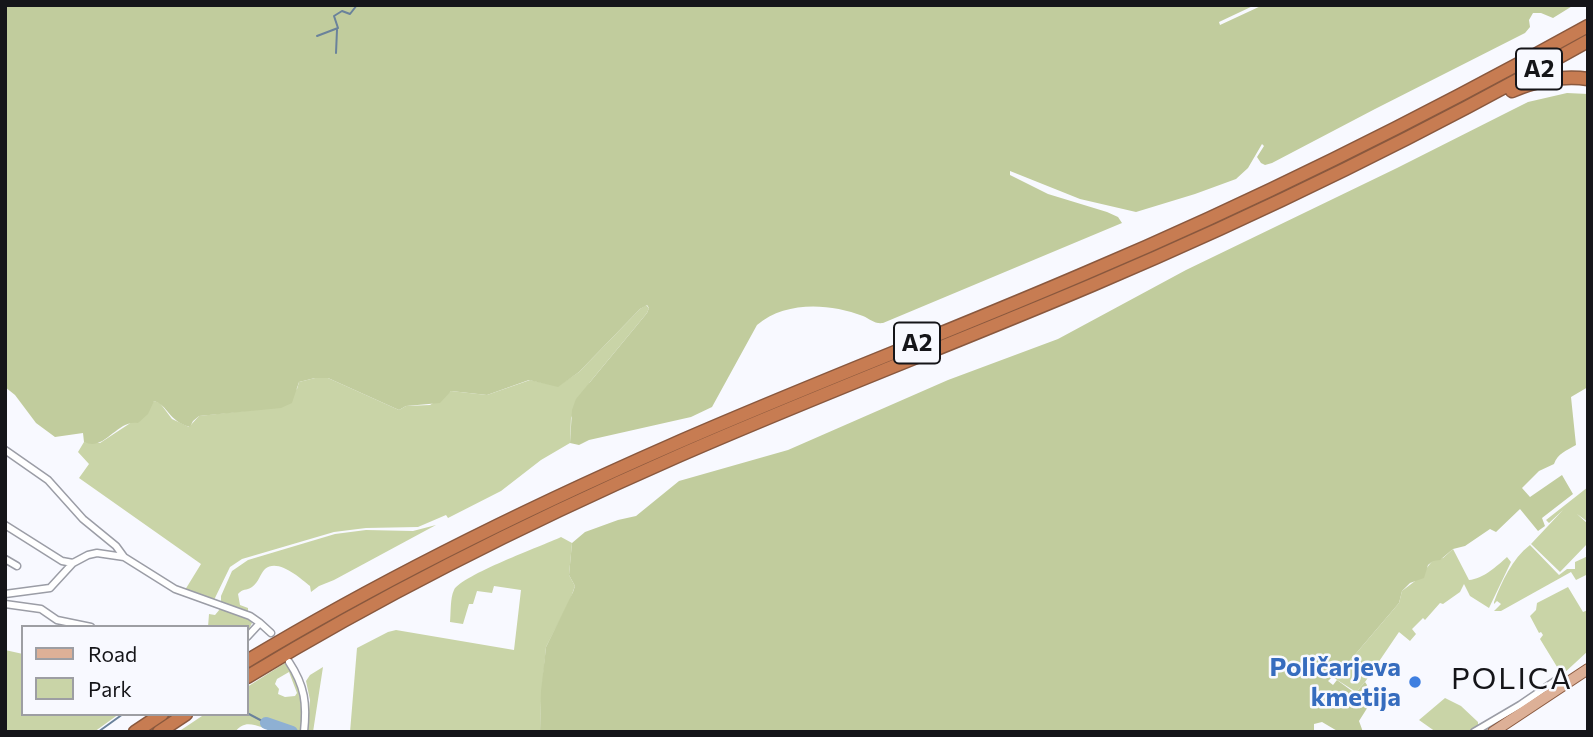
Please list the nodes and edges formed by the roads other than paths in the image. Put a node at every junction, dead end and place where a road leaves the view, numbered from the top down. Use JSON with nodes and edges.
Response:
{"nodes":[{"id":1,"x":1588,"y":26,"type":"edge"},
{"id":2,"x":1588,"y":41,"type":"edge"},
{"id":3,"x":1588,"y":79,"type":"edge"},
{"id":4,"x":1491,"y":95,"type":"junction"},
{"id":5,"x":5,"y":450,"type":"edge"},
{"id":6,"x":5,"y":525,"type":"edge"},
{"id":7,"x":124,"y":557,"type":"junction"},
{"id":8,"x":5,"y":559,"type":"edge"},
{"id":9,"x":73,"y":563,"type":"junction"},
{"id":10,"x":17,"y":566,"type":"dead end"},
{"id":11,"x":5,"y":594,"type":"edge"},
{"id":12,"x":5,"y":604,"type":"edge"},
{"id":13,"x":261,"y":623,"type":"junction"},
{"id":14,"x":81,"y":625,"type":"edge"},
{"id":15,"x":271,"y":633,"type":"dead end"},
{"id":16,"x":248,"y":636,"type":"edge"},
{"id":17,"x":248,"y":660,"type":"edge"},
{"id":18,"x":289,"y":662,"type":"dead end"},
{"id":19,"x":1588,"y":669,"type":"edge"},
{"id":20,"x":248,"y":676,"type":"edge"},
{"id":21,"x":1561,"y":677,"type":"dead end"},
{"id":22,"x":1554,"y":687,"type":"junction"},
{"id":23,"x":159,"y":716,"type":"edge"},
{"id":24,"x":183,"y":716,"type":"edge"},
{"id":25,"x":304,"y":730,"type":"edge"},
{"id":26,"x":135,"y":732,"type":"edge"},
{"id":27,"x":159,"y":732,"type":"edge"},
{"id":28,"x":1474,"y":732,"type":"edge"},
{"id":29,"x":1493,"y":732,"type":"edge"}],
"edges":[{"from":1,"to":17,"type":"highway","number":"A2"},
{"from":2,"to":4,"type":"highway","number":"A2"},
{"from":3,"to":4,"type":"highway"},
{"from":4,"to":20,"type":"highway","number":"A2"},
{"from":5,"to":7,"type":"street"},
{"from":6,"to":9,"type":"street"},
{"from":7,"to":9,"type":"street"},
{"from":7,"to":13,"type":"street"},
{"from":8,"to":10,"type":"street"},
{"from":9,"to":11,"type":"street"},
{"from":12,"to":14,"type":"street"},
{"from":13,"to":15,"type":"street"},
{"from":13,"to":16,"type":"street"},
{"from":18,"to":25,"type":"street"},
{"from":19,"to":22,"type":"main road"},
{"from":21,"to":22,"type":"street"},
{"from":22,"to":28,"type":"street"},
{"from":22,"to":29,"type":"main road"},
{"from":23,"to":26,"type":"highway"},
{"from":24,"to":27,"type":"highway"}]}
